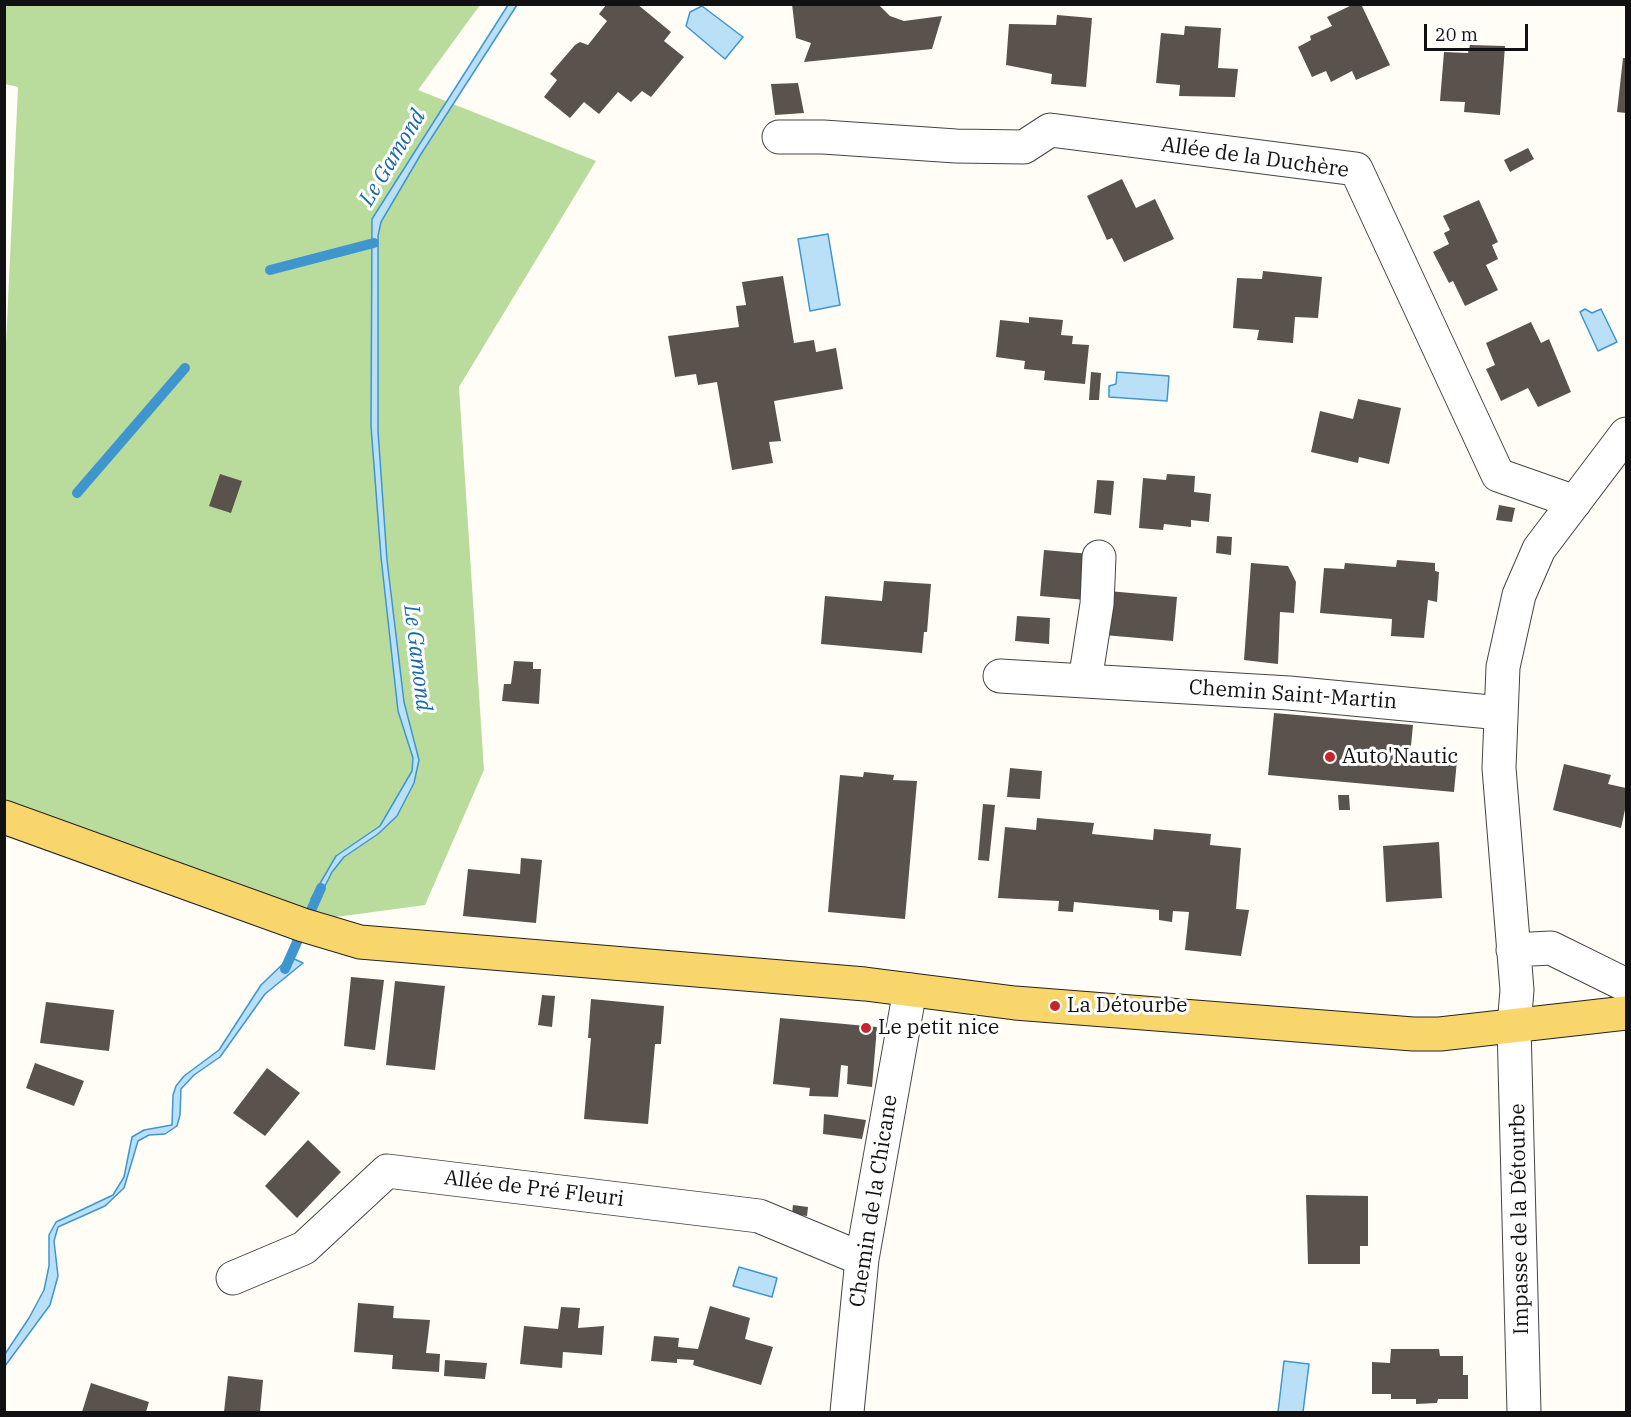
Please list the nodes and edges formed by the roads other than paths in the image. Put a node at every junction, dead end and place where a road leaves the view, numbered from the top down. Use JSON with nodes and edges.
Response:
{"nodes":[{"id":1,"x":778,"y":137,"type":"dead end"},
{"id":2,"x":1622,"y":448,"type":"edge"},
{"id":3,"x":1575,"y":502,"type":"junction"},
{"id":4,"x":1100,"y":557,"type":"dead end"},
{"id":5,"x":1000,"y":676,"type":"dead end"},
{"id":6,"x":1085,"y":681,"type":"junction"},
{"id":7,"x":1501,"y":713,"type":"junction"},
{"id":8,"x":4,"y":817,"type":"edge"},
{"id":9,"x":1513,"y":950,"type":"junction"},
{"id":10,"x":1626,"y":985,"type":"edge"},
{"id":11,"x":910,"y":990,"type":"junction"},
{"id":12,"x":1626,"y":1013,"type":"edge"},
{"id":13,"x":1514,"y":1026,"type":"junction"},
{"id":14,"x":862,"y":1259,"type":"junction"},
{"id":15,"x":233,"y":1278,"type":"dead end"},
{"id":16,"x":847,"y":1413,"type":"edge"},
{"id":17,"x":1524,"y":1413,"type":"edge"}],
"edges":[{"from":1,"to":3,"type":"street","name":"Allée de la Duchère"},
{"from":2,"to":3,"type":"street"},
{"from":3,"to":7,"type":"street"},
{"from":4,"to":6,"type":"street"},
{"from":5,"to":6,"type":"street","name":"Chemin Saint-Martin"},
{"from":6,"to":7,"type":"street","name":"Chemin Saint-Martin"},
{"from":7,"to":9,"type":"street"},
{"from":8,"to":11,"type":"main road"},
{"from":9,"to":10,"type":"street"},
{"from":9,"to":13,"type":"street"},
{"from":11,"to":13,"type":"main road"},
{"from":11,"to":14,"type":"street","name":"Chemin de la Chicane"},
{"from":12,"to":13,"type":"main road"},
{"from":13,"to":17,"type":"street","name":"Impasse de la Détourbe"},
{"from":14,"to":15,"type":"street","name":"Allée de Pré Fleuri"},
{"from":14,"to":16,"type":"street","name":"Chemin de la Chicane"}]}
